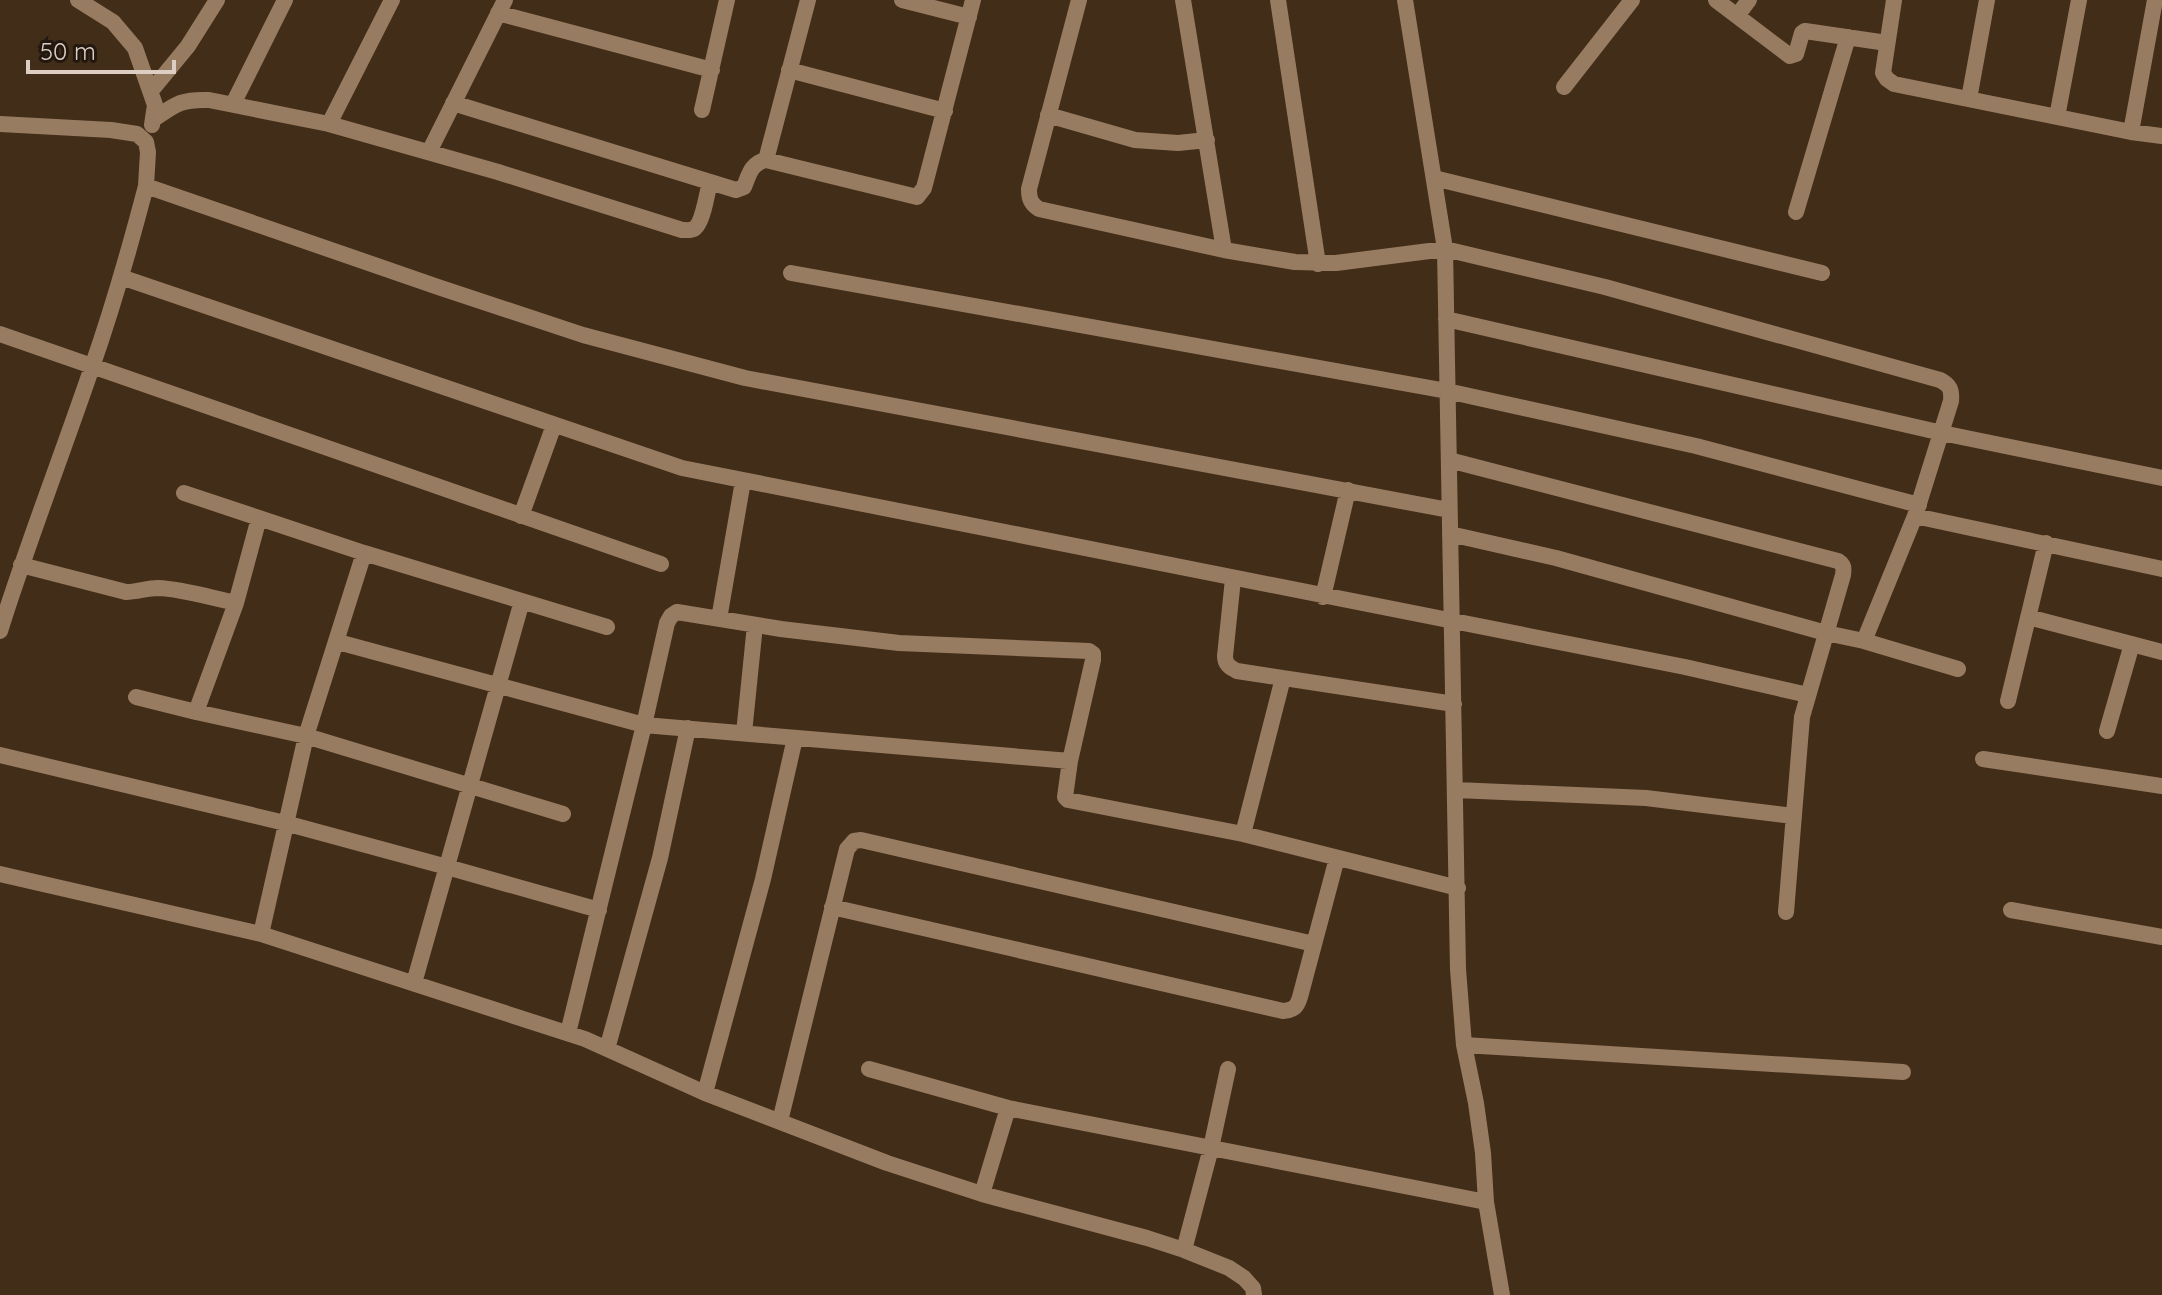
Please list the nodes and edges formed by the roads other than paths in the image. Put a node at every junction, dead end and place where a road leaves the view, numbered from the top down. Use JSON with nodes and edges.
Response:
{"nodes":[{"id":1,"x":78,"y":0,"type":"edge"},
{"id":2,"x":217,"y":0,"type":"edge"},
{"id":3,"x":285,"y":0,"type":"edge"},
{"id":4,"x":392,"y":0,"type":"edge"},
{"id":5,"x":727,"y":0,"type":"edge"},
{"id":6,"x":808,"y":0,"type":"edge"},
{"id":7,"x":902,"y":0,"type":"edge"},
{"id":8,"x":973,"y":0,"type":"edge"},
{"id":9,"x":1079,"y":0,"type":"edge"},
{"id":10,"x":1183,"y":0,"type":"edge"},
{"id":11,"x":1278,"y":0,"type":"edge"},
{"id":12,"x":1405,"y":0,"type":"edge"},
{"id":13,"x":1632,"y":0,"type":"edge"},
{"id":14,"x":1716,"y":0,"type":"edge"},
{"id":15,"x":1749,"y":0,"type":"edge"},
{"id":16,"x":1894,"y":0,"type":"edge"},
{"id":17,"x":1987,"y":0,"type":"edge"},
{"id":18,"x":2079,"y":0,"type":"edge"},
{"id":19,"x":2155,"y":0,"type":"edge"},
{"id":20,"x":501,"y":7,"type":"edge"},
{"id":21,"x":1737,"y":16,"type":"junction"},
{"id":22,"x":969,"y":17,"type":"junction"},
{"id":23,"x":1848,"y":37,"type":"junction"},
{"id":24,"x":1887,"y":43,"type":"junction"},
{"id":25,"x":712,"y":70,"type":"junction"},
{"id":26,"x":789,"y":70,"type":"junction"},
{"id":27,"x":1564,"y":87,"type":"dead end"},
{"id":28,"x":151,"y":91,"type":"junction"},
{"id":29,"x":1969,"y":99,"type":"junction"},
{"id":30,"x":453,"y":103,"type":"junction"},
{"id":31,"x":233,"y":104,"type":"junction"},
{"id":32,"x":702,"y":110,"type":"dead end"},
{"id":33,"x":945,"y":111,"type":"junction"},
{"id":34,"x":1048,"y":115,"type":"junction"},
{"id":35,"x":2057,"y":117,"type":"junction"},
{"id":36,"x":154,"y":119,"type":"junction"},
{"id":37,"x":0,"y":124,"type":"edge"},
{"id":38,"x":329,"y":124,"type":"junction"},
{"id":39,"x":2131,"y":132,"type":"junction"},
{"id":40,"x":2162,"y":136,"type":"edge"},
{"id":41,"x":1207,"y":140,"type":"junction"},
{"id":42,"x":146,"y":142,"type":"junction"},
{"id":43,"x":429,"y":152,"type":"junction"},
{"id":44,"x":766,"y":160,"type":"junction"},
{"id":45,"x":1434,"y":178,"type":"junction"},
{"id":46,"x":710,"y":182,"type":"junction"},
{"id":47,"x":146,"y":186,"type":"junction"},
{"id":48,"x":1796,"y":212,"type":"dead end"},
{"id":49,"x":1445,"y":249,"type":"junction"},
{"id":50,"x":1224,"y":250,"type":"junction"},
{"id":51,"x":1318,"y":264,"type":"junction"},
{"id":52,"x":791,"y":273,"type":"dead end"},
{"id":53,"x":1822,"y":273,"type":"dead end"},
{"id":54,"x":121,"y":277,"type":"junction"},
{"id":55,"x":1446,"y":319,"type":"junction"},
{"id":56,"x":0,"y":334,"type":"edge"},
{"id":57,"x":92,"y":368,"type":"junction"},
{"id":58,"x":1447,"y":391,"type":"junction"},
{"id":59,"x":554,"y":425,"type":"junction"},
{"id":60,"x":1942,"y":433,"type":"junction"},
{"id":61,"x":1449,"y":460,"type":"junction"},
{"id":62,"x":2162,"y":478,"type":"edge"},
{"id":63,"x":743,"y":481,"type":"junction"},
{"id":64,"x":1348,"y":490,"type":"junction"},
{"id":65,"x":184,"y":493,"type":"dead end"},
{"id":66,"x":1449,"y":510,"type":"junction"},
{"id":67,"x":1917,"y":510,"type":"junction"},
{"id":68,"x":521,"y":516,"type":"junction"},
{"id":69,"x":259,"y":518,"type":"junction"},
{"id":70,"x":1450,"y":534,"type":"junction"},
{"id":71,"x":2046,"y":543,"type":"junction"},
{"id":72,"x":364,"y":553,"type":"junction"},
{"id":73,"x":661,"y":564,"type":"dead end"},
{"id":74,"x":21,"y":565,"type":"junction"},
{"id":75,"x":2162,"y":569,"type":"edge"},
{"id":76,"x":1233,"y":579,"type":"junction"},
{"id":77,"x":1323,"y":597,"type":"junction"},
{"id":78,"x":522,"y":601,"type":"junction"},
{"id":79,"x":236,"y":603,"type":"junction"},
{"id":80,"x":2028,"y":617,"type":"junction"},
{"id":81,"x":719,"y":619,"type":"junction"},
{"id":82,"x":1452,"y":622,"type":"junction"},
{"id":83,"x":755,"y":625,"type":"junction"},
{"id":84,"x":607,"y":627,"type":"dead end"},
{"id":85,"x":0,"y":631,"type":"edge"},
{"id":86,"x":1826,"y":633,"type":"junction"},
{"id":87,"x":1864,"y":641,"type":"junction"},
{"id":88,"x":338,"y":642,"type":"junction"},
{"id":89,"x":2132,"y":644,"type":"junction"},
{"id":90,"x":2162,"y":652,"type":"edge"},
{"id":91,"x":1958,"y":669,"type":"dead end"},
{"id":92,"x":1283,"y":678,"type":"junction"},
{"id":93,"x":498,"y":686,"type":"junction"},
{"id":94,"x":1808,"y":695,"type":"junction"},
{"id":95,"x":136,"y":697,"type":"dead end"},
{"id":96,"x":2008,"y":701,"type":"dead end"},
{"id":97,"x":1454,"y":704,"type":"junction"},
{"id":98,"x":196,"y":712,"type":"junction"},
{"id":99,"x":644,"y":725,"type":"junction"},
{"id":100,"x":688,"y":728,"type":"junction"},
{"id":101,"x":2107,"y":731,"type":"dead end"},
{"id":102,"x":744,"y":733,"type":"junction"},
{"id":103,"x":306,"y":736,"type":"junction"},
{"id":104,"x":795,"y":738,"type":"junction"},
{"id":105,"x":0,"y":755,"type":"edge"},
{"id":106,"x":1983,"y":759,"type":"dead end"},
{"id":107,"x":1070,"y":761,"type":"junction"},
{"id":108,"x":469,"y":786,"type":"junction"},
{"id":109,"x":2162,"y":786,"type":"edge"},
{"id":110,"x":1456,"y":790,"type":"junction"},
{"id":111,"x":563,"y":814,"type":"dead end"},
{"id":112,"x":1793,"y":816,"type":"junction"},
{"id":113,"x":285,"y":823,"type":"junction"},
{"id":114,"x":1243,"y":834,"type":"junction"},
{"id":115,"x":1337,"y":858,"type":"junction"},
{"id":116,"x":447,"y":867,"type":"junction"},
{"id":117,"x":0,"y":874,"type":"edge"},
{"id":118,"x":1458,"y":888,"type":"junction"},
{"id":119,"x":832,"y":907,"type":"junction"},
{"id":120,"x":599,"y":910,"type":"junction"},
{"id":121,"x":2011,"y":910,"type":"dead end"},
{"id":122,"x":1786,"y":912,"type":"dead end"},
{"id":123,"x":261,"y":934,"type":"junction"},
{"id":124,"x":2162,"y":937,"type":"edge"},
{"id":125,"x":1314,"y":944,"type":"junction"},
{"id":126,"x":414,"y":983,"type":"junction"},
{"id":127,"x":568,"y":1033,"type":"junction"},
{"id":128,"x":1464,"y":1045,"type":"junction"},
{"id":129,"x":607,"y":1049,"type":"junction"},
{"id":130,"x":869,"y":1069,"type":"dead end"},
{"id":131,"x":1228,"y":1069,"type":"dead end"},
{"id":132,"x":1903,"y":1072,"type":"dead end"},
{"id":133,"x":705,"y":1093,"type":"junction"},
{"id":134,"x":1008,"y":1108,"type":"junction"},
{"id":135,"x":780,"y":1121,"type":"junction"},
{"id":136,"x":1211,"y":1148,"type":"junction"},
{"id":137,"x":982,"y":1194,"type":"junction"},
{"id":138,"x":1486,"y":1202,"type":"junction"},
{"id":139,"x":1184,"y":1250,"type":"junction"},
{"id":140,"x":1254,"y":1295,"type":"edge"},
{"id":141,"x":1502,"y":1295,"type":"edge"}],
"edges":[{"from":1,"to":28,"type":"street"},
{"from":2,"to":28,"type":"street"},
{"from":3,"to":31,"type":"street"},
{"from":4,"to":38,"type":"street"},
{"from":5,"to":25,"type":"street"},
{"from":6,"to":26,"type":"street"},
{"from":7,"to":22,"type":"street"},
{"from":8,"to":22,"type":"street"},
{"from":9,"to":34,"type":"street"},
{"from":10,"to":41,"type":"street"},
{"from":11,"to":51,"type":"street"},
{"from":12,"to":45,"type":"street"},
{"from":13,"to":27,"type":"street"},
{"from":14,"to":21,"type":"street"},
{"from":15,"to":21,"type":"street"},
{"from":16,"to":24,"type":"street"},
{"from":17,"to":29,"type":"street"},
{"from":18,"to":35,"type":"street"},
{"from":19,"to":39,"type":"street"},
{"from":20,"to":25,"type":"street"},
{"from":20,"to":30,"type":"street"},
{"from":21,"to":23,"type":"street"},
{"from":22,"to":33,"type":"street"},
{"from":23,"to":24,"type":"street"},
{"from":23,"to":48,"type":"street"},
{"from":24,"to":29,"type":"street"},
{"from":25,"to":32,"type":"street"},
{"from":26,"to":33,"type":"street"},
{"from":26,"to":44,"type":"street"},
{"from":28,"to":36,"type":"street"},
{"from":29,"to":35,"type":"street"},
{"from":30,"to":43,"type":"street"},
{"from":30,"to":46,"type":"street"},
{"from":31,"to":36,"type":"street"},
{"from":31,"to":38,"type":"street"},
{"from":33,"to":44,"type":"street"},
{"from":34,"to":41,"type":"street"},
{"from":34,"to":50,"type":"street"},
{"from":35,"to":39,"type":"street"},
{"from":36,"to":42,"type":"street"},
{"from":37,"to":42,"type":"street"},
{"from":38,"to":43,"type":"street"},
{"from":39,"to":40,"type":"street"},
{"from":41,"to":50,"type":"street"},
{"from":42,"to":47,"type":"street"},
{"from":43,"to":46,"type":"street"},
{"from":44,"to":46,"type":"street"},
{"from":45,"to":49,"type":"street"},
{"from":45,"to":53,"type":"street"},
{"from":47,"to":54,"type":"street"},
{"from":47,"to":64,"type":"street"},
{"from":49,"to":51,"type":"street"},
{"from":49,"to":55,"type":"street"},
{"from":49,"to":60,"type":"street"},
{"from":50,"to":51,"type":"street"},
{"from":52,"to":58,"type":"street"},
{"from":54,"to":57,"type":"street"},
{"from":54,"to":59,"type":"street"},
{"from":55,"to":58,"type":"street"},
{"from":55,"to":60,"type":"street"},
{"from":56,"to":57,"type":"street"},
{"from":57,"to":68,"type":"street"},
{"from":57,"to":74,"type":"street"},
{"from":58,"to":61,"type":"street"},
{"from":58,"to":67,"type":"street"},
{"from":59,"to":63,"type":"street"},
{"from":59,"to":68,"type":"street"},
{"from":60,"to":62,"type":"street"},
{"from":60,"to":67,"type":"street"},
{"from":61,"to":66,"type":"street"},
{"from":61,"to":86,"type":"street"},
{"from":63,"to":76,"type":"street"},
{"from":63,"to":81,"type":"street"},
{"from":64,"to":66,"type":"street"},
{"from":64,"to":77,"type":"street"},
{"from":65,"to":69,"type":"street"},
{"from":66,"to":70,"type":"street"},
{"from":67,"to":71,"type":"street"},
{"from":67,"to":87,"type":"street"},
{"from":68,"to":73,"type":"street"},
{"from":69,"to":72,"type":"street"},
{"from":69,"to":79,"type":"street"},
{"from":70,"to":82,"type":"street"},
{"from":70,"to":86,"type":"street"},
{"from":71,"to":75,"type":"street"},
{"from":71,"to":80,"type":"street"},
{"from":72,"to":78,"type":"street"},
{"from":72,"to":88,"type":"street"},
{"from":74,"to":79,"type":"street"},
{"from":74,"to":85,"type":"street"},
{"from":76,"to":77,"type":"street"},
{"from":76,"to":92,"type":"street"},
{"from":77,"to":82,"type":"street"},
{"from":78,"to":84,"type":"street"},
{"from":78,"to":93,"type":"street"},
{"from":79,"to":98,"type":"street"},
{"from":80,"to":89,"type":"street"},
{"from":80,"to":96,"type":"street"},
{"from":81,"to":83,"type":"street"},
{"from":81,"to":99,"type":"street"},
{"from":82,"to":94,"type":"street"},
{"from":82,"to":97,"type":"street"},
{"from":83,"to":102,"type":"street"},
{"from":83,"to":107,"type":"street"},
{"from":86,"to":87,"type":"street"},
{"from":86,"to":94,"type":"street"},
{"from":87,"to":91,"type":"street"},
{"from":88,"to":93,"type":"street"},
{"from":88,"to":103,"type":"street"},
{"from":89,"to":90,"type":"street"},
{"from":89,"to":101,"type":"street"},
{"from":92,"to":97,"type":"street"},
{"from":92,"to":114,"type":"street"},
{"from":93,"to":99,"type":"street"},
{"from":93,"to":108,"type":"street"},
{"from":94,"to":112,"type":"street"},
{"from":95,"to":98,"type":"street"},
{"from":97,"to":110,"type":"street"},
{"from":98,"to":103,"type":"street"},
{"from":99,"to":100,"type":"street"},
{"from":99,"to":120,"type":"street"},
{"from":100,"to":102,"type":"street"},
{"from":100,"to":129,"type":"street"},
{"from":102,"to":104,"type":"street"},
{"from":103,"to":108,"type":"street"},
{"from":103,"to":113,"type":"street"},
{"from":104,"to":107,"type":"street"},
{"from":104,"to":133,"type":"street"},
{"from":105,"to":113,"type":"street"},
{"from":106,"to":109,"type":"street"},
{"from":107,"to":114,"type":"street"},
{"from":108,"to":111,"type":"street"},
{"from":108,"to":116,"type":"street"},
{"from":110,"to":112,"type":"street"},
{"from":110,"to":118,"type":"street"},
{"from":112,"to":122,"type":"street"},
{"from":113,"to":116,"type":"street"},
{"from":113,"to":123,"type":"street"},
{"from":114,"to":115,"type":"street"},
{"from":115,"to":118,"type":"street"},
{"from":115,"to":125,"type":"street"},
{"from":116,"to":120,"type":"street"},
{"from":116,"to":126,"type":"street"},
{"from":117,"to":123,"type":"street"},
{"from":118,"to":128,"type":"street"},
{"from":119,"to":125,"type":"street"},
{"from":119,"to":125,"type":"street"},
{"from":119,"to":135,"type":"street"},
{"from":120,"to":127,"type":"street"},
{"from":121,"to":124,"type":"street"},
{"from":123,"to":126,"type":"street"},
{"from":126,"to":127,"type":"street"},
{"from":127,"to":129,"type":"street"},
{"from":128,"to":132,"type":"street"},
{"from":128,"to":138,"type":"street"},
{"from":129,"to":133,"type":"street"},
{"from":130,"to":134,"type":"street"},
{"from":131,"to":136,"type":"street"},
{"from":133,"to":135,"type":"street"},
{"from":134,"to":136,"type":"street"},
{"from":134,"to":137,"type":"street"},
{"from":135,"to":137,"type":"street"},
{"from":136,"to":138,"type":"street"},
{"from":136,"to":139,"type":"street"},
{"from":137,"to":139,"type":"street"},
{"from":138,"to":141,"type":"street"},
{"from":139,"to":140,"type":"street"}]}
